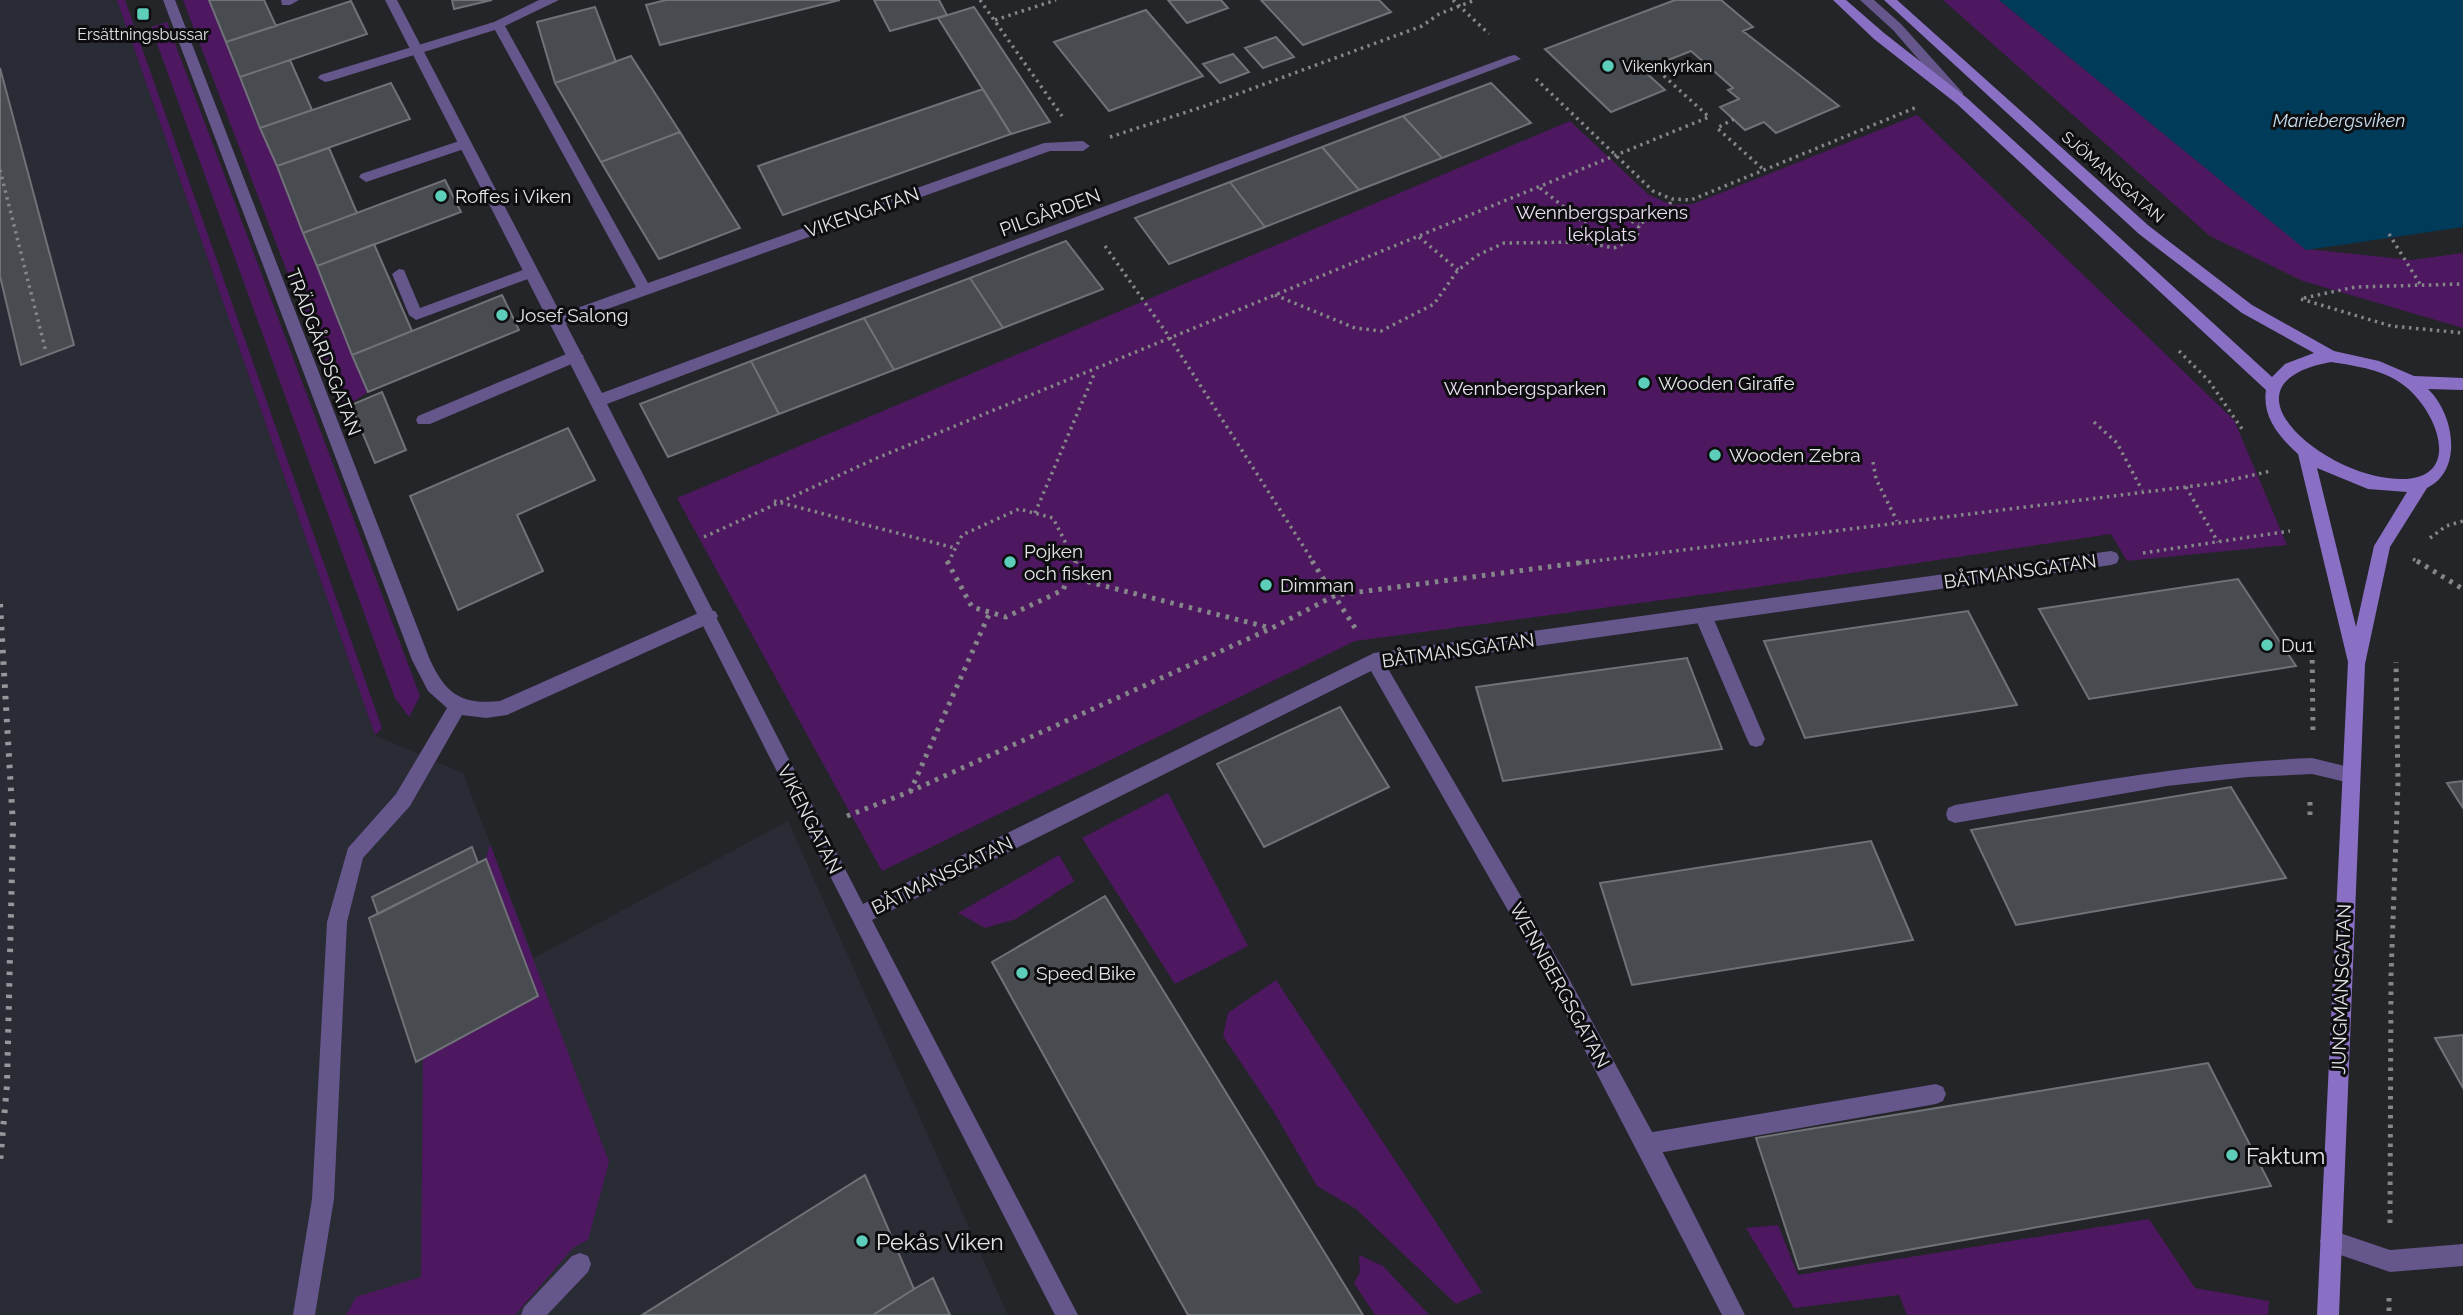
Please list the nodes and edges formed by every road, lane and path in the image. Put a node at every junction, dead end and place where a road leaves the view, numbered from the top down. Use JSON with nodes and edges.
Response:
{"nodes":[{"id":1,"x":169,"y":0,"type":"edge"},
{"id":2,"x":391,"y":0,"type":"edge"},
{"id":3,"x":553,"y":0,"type":"edge"},
{"id":4,"x":980,"y":0,"type":"edge"},
{"id":5,"x":1056,"y":0,"type":"edge"},
{"id":6,"x":1475,"y":0,"type":"edge"},
{"id":7,"x":1839,"y":0,"type":"edge"},
{"id":8,"x":1866,"y":0,"type":"edge"},
{"id":9,"x":1890,"y":0,"type":"edge"},
{"id":10,"x":995,"y":20,"type":"junction"},
{"id":11,"x":498,"y":25,"type":"junction"},
{"id":12,"x":416,"y":49,"type":"junction"},
{"id":13,"x":1515,"y":59,"type":"dead end"},
{"id":14,"x":1653,"y":66,"type":"dead end"},
{"id":15,"x":325,"y":78,"type":"dead end"},
{"id":16,"x":1962,"y":101,"type":"junction"},
{"id":17,"x":1924,"y":104,"type":"dead end"},
{"id":18,"x":1734,"y":119,"type":"dead end"},
{"id":19,"x":465,"y":144,"type":"junction"},
{"id":20,"x":1083,"y":146,"type":"junction"},
{"id":21,"x":1616,"y":157,"type":"junction"},
{"id":22,"x":0,"y":170,"type":"edge"},
{"id":23,"x":1764,"y":170,"type":"junction"},
{"id":24,"x":366,"y":177,"type":"dead end"},
{"id":25,"x":1540,"y":188,"type":"junction"},
{"id":26,"x":1672,"y":200,"type":"junction"},
{"id":27,"x":1087,"y":219,"type":"junction"},
{"id":28,"x":1583,"y":222,"type":"junction"},
{"id":29,"x":1639,"y":224,"type":"junction"},
{"id":30,"x":2389,"y":234,"type":"dead end"},
{"id":31,"x":1419,"y":237,"type":"junction"},
{"id":32,"x":1583,"y":242,"type":"junction"},
{"id":33,"x":1458,"y":270,"type":"junction"},
{"id":34,"x":531,"y":272,"type":"junction"},
{"id":35,"x":399,"y":274,"type":"dead end"},
{"id":36,"x":2463,"y":284,"type":"edge"},
{"id":37,"x":2421,"y":285,"type":"junction"},
{"id":38,"x":644,"y":288,"type":"junction"},
{"id":39,"x":2290,"y":293,"type":"dead end"},
{"id":40,"x":1275,"y":295,"type":"junction"},
{"id":41,"x":2301,"y":299,"type":"junction"},
{"id":42,"x":557,"y":321,"type":"junction"},
{"id":43,"x":2463,"y":333,"type":"edge"},
{"id":44,"x":1170,"y":338,"type":"junction"},
{"id":45,"x":2171,"y":343,"type":"dead end"},
{"id":46,"x":46,"y":352,"type":"dead end"},
{"id":47,"x":576,"y":356,"type":"junction"},
{"id":48,"x":2331,"y":356,"type":"junction"},
{"id":49,"x":1095,"y":372,"type":"junction"},
{"id":50,"x":2410,"y":382,"type":"junction"},
{"id":51,"x":2463,"y":384,"type":"edge"},
{"id":52,"x":2273,"y":387,"type":"junction"},
{"id":53,"x":598,"y":401,"type":"junction"},
{"id":54,"x":424,"y":420,"type":"dead end"},
{"id":55,"x":2094,"y":422,"type":"dead end"},
{"id":56,"x":2247,"y":437,"type":"dead end"},
{"id":57,"x":2305,"y":452,"type":"junction"},
{"id":58,"x":2263,"y":460,"type":"dead end"},
{"id":59,"x":1872,"y":462,"type":"dead end"},
{"id":60,"x":2463,"y":466,"type":"edge"},
{"id":61,"x":2271,"y":471,"type":"junction"},
{"id":62,"x":2439,"y":477,"type":"junction"},
{"id":63,"x":2276,"y":483,"type":"dead end"},
{"id":64,"x":2420,"y":485,"type":"junction"},
{"id":65,"x":2186,"y":487,"type":"junction"},
{"id":66,"x":2143,"y":490,"type":"junction"},
{"id":67,"x":773,"y":501,"type":"junction"},
{"id":68,"x":1035,"y":513,"type":"junction"},
{"id":69,"x":1897,"y":521,"type":"junction"},
{"id":70,"x":2463,"y":521,"type":"edge"},
{"id":71,"x":2300,"y":529,"type":"dead end"},
{"id":72,"x":2218,"y":542,"type":"junction"},
{"id":73,"x":2422,"y":545,"type":"dead end"},
{"id":74,"x":955,"y":548,"type":"junction"},
{"id":75,"x":675,"y":551,"type":"junction"},
{"id":76,"x":2419,"y":553,"type":"dead end"},
{"id":77,"x":2111,"y":558,"type":"joint"},
{"id":78,"x":2417,"y":560,"type":"junction"},
{"id":79,"x":2413,"y":574,"type":"dead end"},
{"id":80,"x":1069,"y":577,"type":"junction"},
{"id":81,"x":2463,"y":589,"type":"edge"},
{"id":82,"x":1336,"y":596,"type":"junction"},
{"id":83,"x":990,"y":612,"type":"junction"},
{"id":84,"x":1703,"y":615,"type":"junction"},
{"id":85,"x":709,"y":616,"type":"junction"},
{"id":86,"x":1272,"y":628,"type":"junction"},
{"id":87,"x":2396,"y":653,"type":"dead end"},
{"id":88,"x":1374,"y":661,"type":"junction"},
{"id":89,"x":2356,"y":664,"type":"junction"},
{"id":90,"x":457,"y":708,"type":"junction"},
{"id":91,"x":1756,"y":739,"type":"dead end"},
{"id":92,"x":2350,"y":775,"type":"junction"},
{"id":93,"x":909,"y":793,"type":"junction"},
{"id":94,"x":1955,"y":814,"type":"dead end"},
{"id":95,"x":814,"y":829,"type":"junction"},
{"id":96,"x":859,"y":916,"type":"junction"},
{"id":97,"x":1936,"y":1094,"type":"dead end"},
{"id":98,"x":1647,"y":1144,"type":"junction"},
{"id":99,"x":2331,"y":1241,"type":"junction"},
{"id":100,"x":2463,"y":1255,"type":"edge"},
{"id":101,"x":2390,"y":1261,"type":"junction"},
{"id":102,"x":580,"y":1264,"type":"dead end"},
{"id":103,"x":304,"y":1315,"type":"edge"},
{"id":104,"x":532,"y":1315,"type":"edge"},
{"id":105,"x":1068,"y":1315,"type":"edge"},
{"id":106,"x":1734,"y":1315,"type":"edge"},
{"id":107,"x":2328,"y":1315,"type":"edge"},
{"id":108,"x":2389,"y":1315,"type":"edge"}],
"edges":[{"from":1,"to":90,"type":"street","name":"TRÄDGÅRDSGATAN"},
{"from":2,"to":12,"type":"street","name":"VIKENGATAN"},
{"from":3,"to":11,"type":"street"},
{"from":4,"to":10,"type":"path"},
{"from":5,"to":10,"type":"path"},
{"from":6,"to":20,"type":"path"},
{"from":7,"to":16,"type":"street"},
{"from":8,"to":16,"type":"street"},
{"from":9,"to":48,"type":"street","name":"SJÖMANSGATAN"},
{"from":10,"to":20,"type":"path"},
{"from":11,"to":12,"type":"street"},
{"from":11,"to":38,"type":"street"},
{"from":12,"to":15,"type":"street"},
{"from":12,"to":19,"type":"street","name":"VIKENGATAN"},
{"from":13,"to":27,"type":"street","name":"PILGÅRDEN"},
{"from":14,"to":21,"type":"path"},
{"from":16,"to":52,"type":"street"},
{"from":17,"to":23,"type":"path"},
{"from":18,"to":23,"type":"path"},
{"from":19,"to":24,"type":"street"},
{"from":19,"to":34,"type":"street","name":"VIKENGATAN"},
{"from":20,"to":38,"type":"street","name":"VIKENGATAN"},
{"from":21,"to":25,"type":"path"},
{"from":21,"to":26,"type":"path"},
{"from":22,"to":46,"type":"path"},
{"from":23,"to":26,"type":"path"},
{"from":25,"to":28,"type":"path"},
{"from":25,"to":31,"type":"path"},
{"from":26,"to":29,"type":"path"},
{"from":27,"to":44,"type":"path"},
{"from":27,"to":53,"type":"street","name":"PILGÅRDEN"},
{"from":28,"to":29,"type":"path"},
{"from":28,"to":32,"type":"path"},
{"from":29,"to":32,"type":"path"},
{"from":30,"to":37,"type":"path"},
{"from":31,"to":33,"type":"path"},
{"from":31,"to":40,"type":"path"},
{"from":32,"to":33,"type":"path"},
{"from":33,"to":40,"type":"path"},
{"from":34,"to":35,"type":"street"},
{"from":34,"to":42,"type":"street","name":"VIKENGATAN"},
{"from":36,"to":37,"type":"path"},
{"from":37,"to":41,"type":"path"},
{"from":38,"to":42,"type":"street","name":"VIKENGATAN"},
{"from":39,"to":41,"type":"path"},
{"from":40,"to":44,"type":"path"},
{"from":41,"to":43,"type":"path"},
{"from":42,"to":47,"type":"street","name":"VIKENGATAN"},
{"from":44,"to":49,"type":"path"},
{"from":44,"to":82,"type":"path"},
{"from":45,"to":56,"type":"path"},
{"from":47,"to":53,"type":"street","name":"VIKENGATAN"},
{"from":47,"to":54,"type":"street"},
{"from":48,"to":50,"type":"street"},
{"from":48,"to":52,"type":"street"},
{"from":49,"to":67,"type":"path"},
{"from":49,"to":68,"type":"path"},
{"from":50,"to":51,"type":"street"},
{"from":50,"to":62,"type":"street"},
{"from":52,"to":57,"type":"street"},
{"from":53,"to":75,"type":"street","name":"VIKENGATAN"},
{"from":55,"to":66,"type":"path"},
{"from":57,"to":64,"type":"street"},
{"from":57,"to":89,"type":"street","name":"JUNGMANSGATAN"},
{"from":58,"to":61,"type":"path"},
{"from":59,"to":69,"type":"path"},
{"from":60,"to":62,"type":"street"},
{"from":61,"to":63,"type":"path"},
{"from":61,"to":65,"type":"path"},
{"from":62,"to":64,"type":"street"},
{"from":64,"to":89,"type":"street","name":"JUNGMANSGATAN"},
{"from":65,"to":66,"type":"path"},
{"from":65,"to":72,"type":"path"},
{"from":66,"to":69,"type":"path"},
{"from":67,"to":74,"type":"path"},
{"from":67,"to":75,"type":"path"},
{"from":68,"to":74,"type":"path"},
{"from":68,"to":80,"type":"path"},
{"from":69,"to":82,"type":"path"},
{"from":70,"to":73,"type":"path"},
{"from":71,"to":72,"type":"path"},
{"from":72,"to":77,"type":"path"},
{"from":74,"to":83,"type":"path"},
{"from":75,"to":85,"type":"street","name":"VIKENGATAN"},
{"from":76,"to":78,"type":"path"},
{"from":77,"to":84,"type":"street","name":"BÅTMANSGATAN"},
{"from":78,"to":79,"type":"path"},
{"from":78,"to":81,"type":"path"},
{"from":80,"to":83,"type":"path"},
{"from":80,"to":86,"type":"path"},
{"from":82,"to":86,"type":"path"},
{"from":82,"to":88,"type":"path"},
{"from":83,"to":93,"type":"path"},
{"from":84,"to":88,"type":"street","name":"BÅTMANSGATAN"},
{"from":84,"to":91,"type":"street"},
{"from":85,"to":90,"type":"street"},
{"from":85,"to":95,"type":"street","name":"VIKENGATAN"},
{"from":86,"to":93,"type":"path"},
{"from":87,"to":101,"type":"path"},
{"from":88,"to":96,"type":"street","name":"BÅTMANSGATAN"},
{"from":88,"to":98,"type":"street","name":"WENNBERGSGATAN"},
{"from":89,"to":92,"type":"street","name":"JUNGMANSGATAN"},
{"from":90,"to":103,"type":"street"},
{"from":92,"to":94,"type":"street"},
{"from":92,"to":99,"type":"street","name":"JUNGMANSGATAN"},
{"from":93,"to":95,"type":"path"},
{"from":95,"to":96,"type":"street","name":"VIKENGATAN"},
{"from":96,"to":105,"type":"street","name":"VIKENGATAN"},
{"from":97,"to":98,"type":"street"},
{"from":98,"to":106,"type":"street","name":"WENNBERGSGATAN"},
{"from":99,"to":101,"type":"street"},
{"from":99,"to":107,"type":"street","name":"JUNGMANSGATAN"},
{"from":100,"to":101,"type":"street"},
{"from":101,"to":108,"type":"path"},
{"from":102,"to":104,"type":"street"}]}
